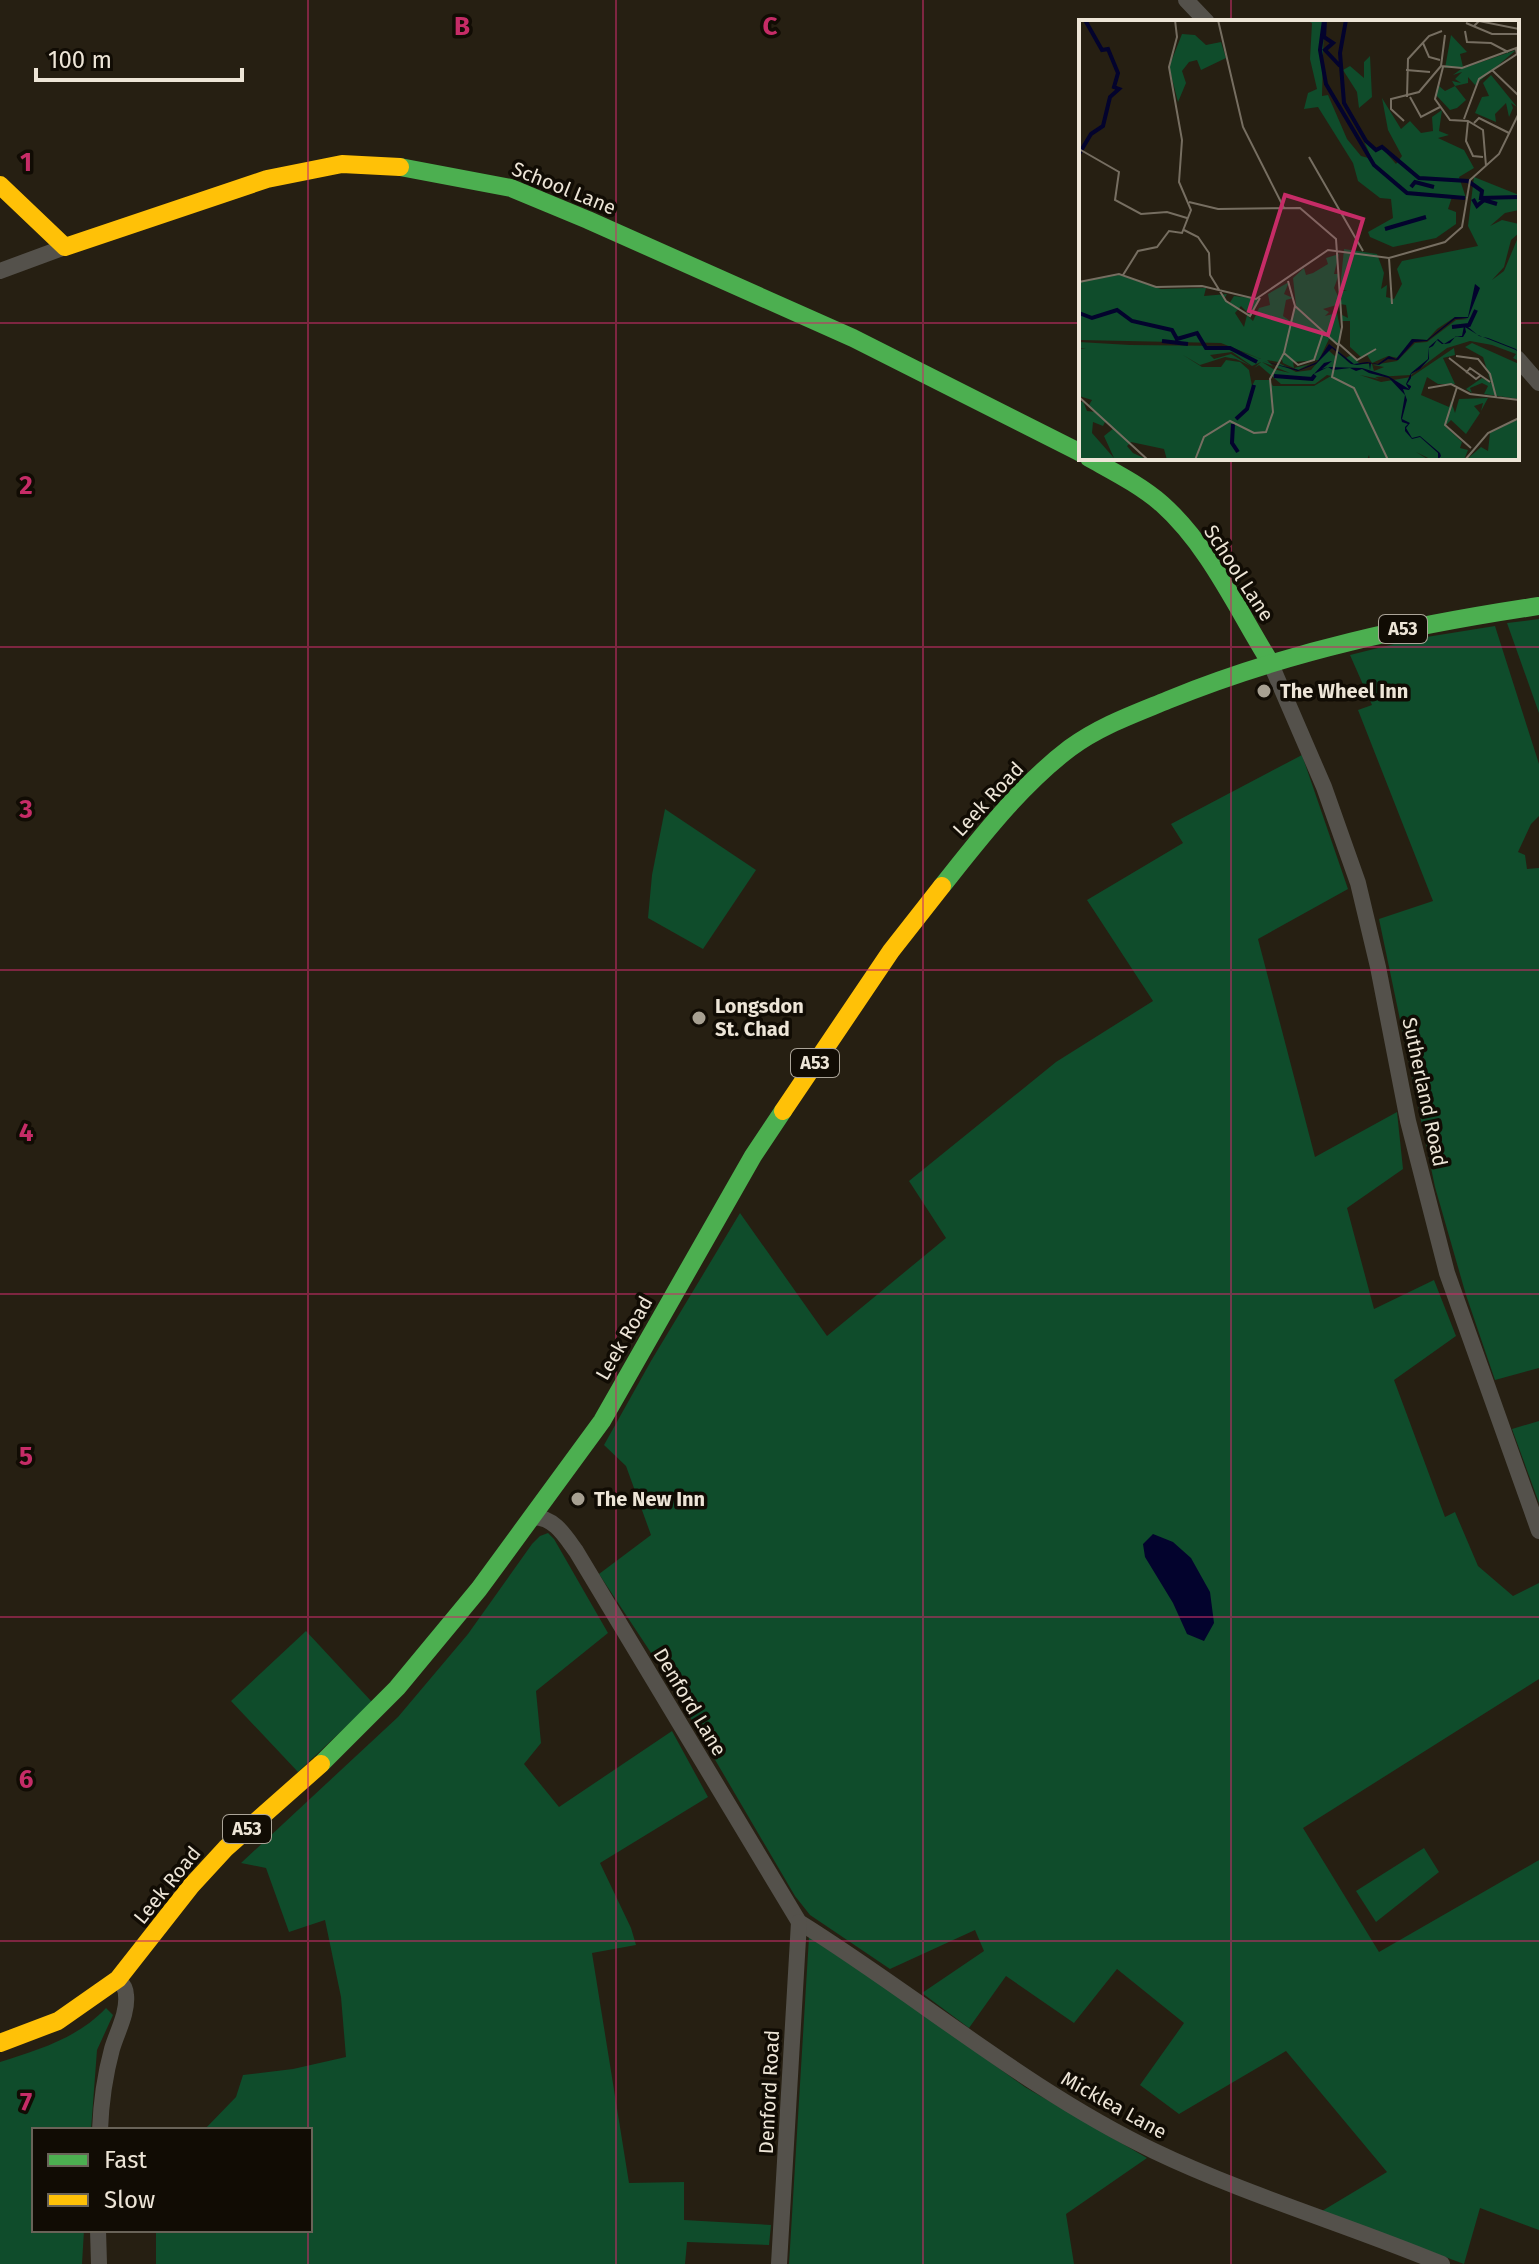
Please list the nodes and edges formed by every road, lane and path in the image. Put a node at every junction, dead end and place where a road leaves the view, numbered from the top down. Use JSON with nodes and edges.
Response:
{"nodes":[{"id":1,"x":1186,"y":0,"type":"edge"},
{"id":2,"x":1205,"y":20,"type":"edge"},
{"id":3,"x":0,"y":185,"type":"edge"},
{"id":4,"x":65,"y":247,"type":"junction"},
{"id":5,"x":0,"y":271,"type":"edge"},
{"id":6,"x":1519,"y":360,"type":"edge"},
{"id":7,"x":1539,"y":383,"type":"edge"},
{"id":8,"x":1079,"y":452,"type":"edge"},
{"id":9,"x":1092,"y":460,"type":"edge"},
{"id":10,"x":1539,"y":606,"type":"edge"},
{"id":11,"x":1270,"y":662,"type":"junction"},
{"id":12,"x":534,"y":1517,"type":"junction"},
{"id":13,"x":1539,"y":1531,"type":"edge"},
{"id":14,"x":799,"y":1922,"type":"junction"},
{"id":15,"x":118,"y":1979,"type":"junction"},
{"id":16,"x":0,"y":2043,"type":"edge"},
{"id":17,"x":100,"y":2128,"type":"edge"},
{"id":18,"x":98,"y":2232,"type":"edge"},
{"id":19,"x":1438,"y":2263,"type":"edge"},
{"id":20,"x":99,"y":2264,"type":"edge"},
{"id":21,"x":779,"y":2264,"type":"edge"}],
"edges":[{"from":1,"to":2,"type":"street"},
{"from":3,"to":4,"type":"main road"},
{"from":4,"to":5,"type":"street","name":"School Lane"},
{"from":4,"to":8,"type":"main road","name":"School Lane"},
{"from":6,"to":7,"type":"street"},
{"from":9,"to":11,"type":"main road","name":"School Lane"},
{"from":10,"to":11,"type":"main road","number":"A53"},
{"from":11,"to":12,"type":"main road","name":"Leek Road","number":"A53"},
{"from":11,"to":13,"type":"street","name":"Sutherland Road"},
{"from":12,"to":14,"type":"street","name":"Denford Lane"},
{"from":12,"to":15,"type":"main road","name":"Leek Road","number":"A53"},
{"from":14,"to":19,"type":"street","name":"Micklea Lane"},
{"from":14,"to":21,"type":"street","name":"Denford Road"},
{"from":15,"to":16,"type":"main road","name":"Leek Road","number":"A53"},
{"from":15,"to":17,"type":"street"},
{"from":18,"to":20,"type":"street"}]}
